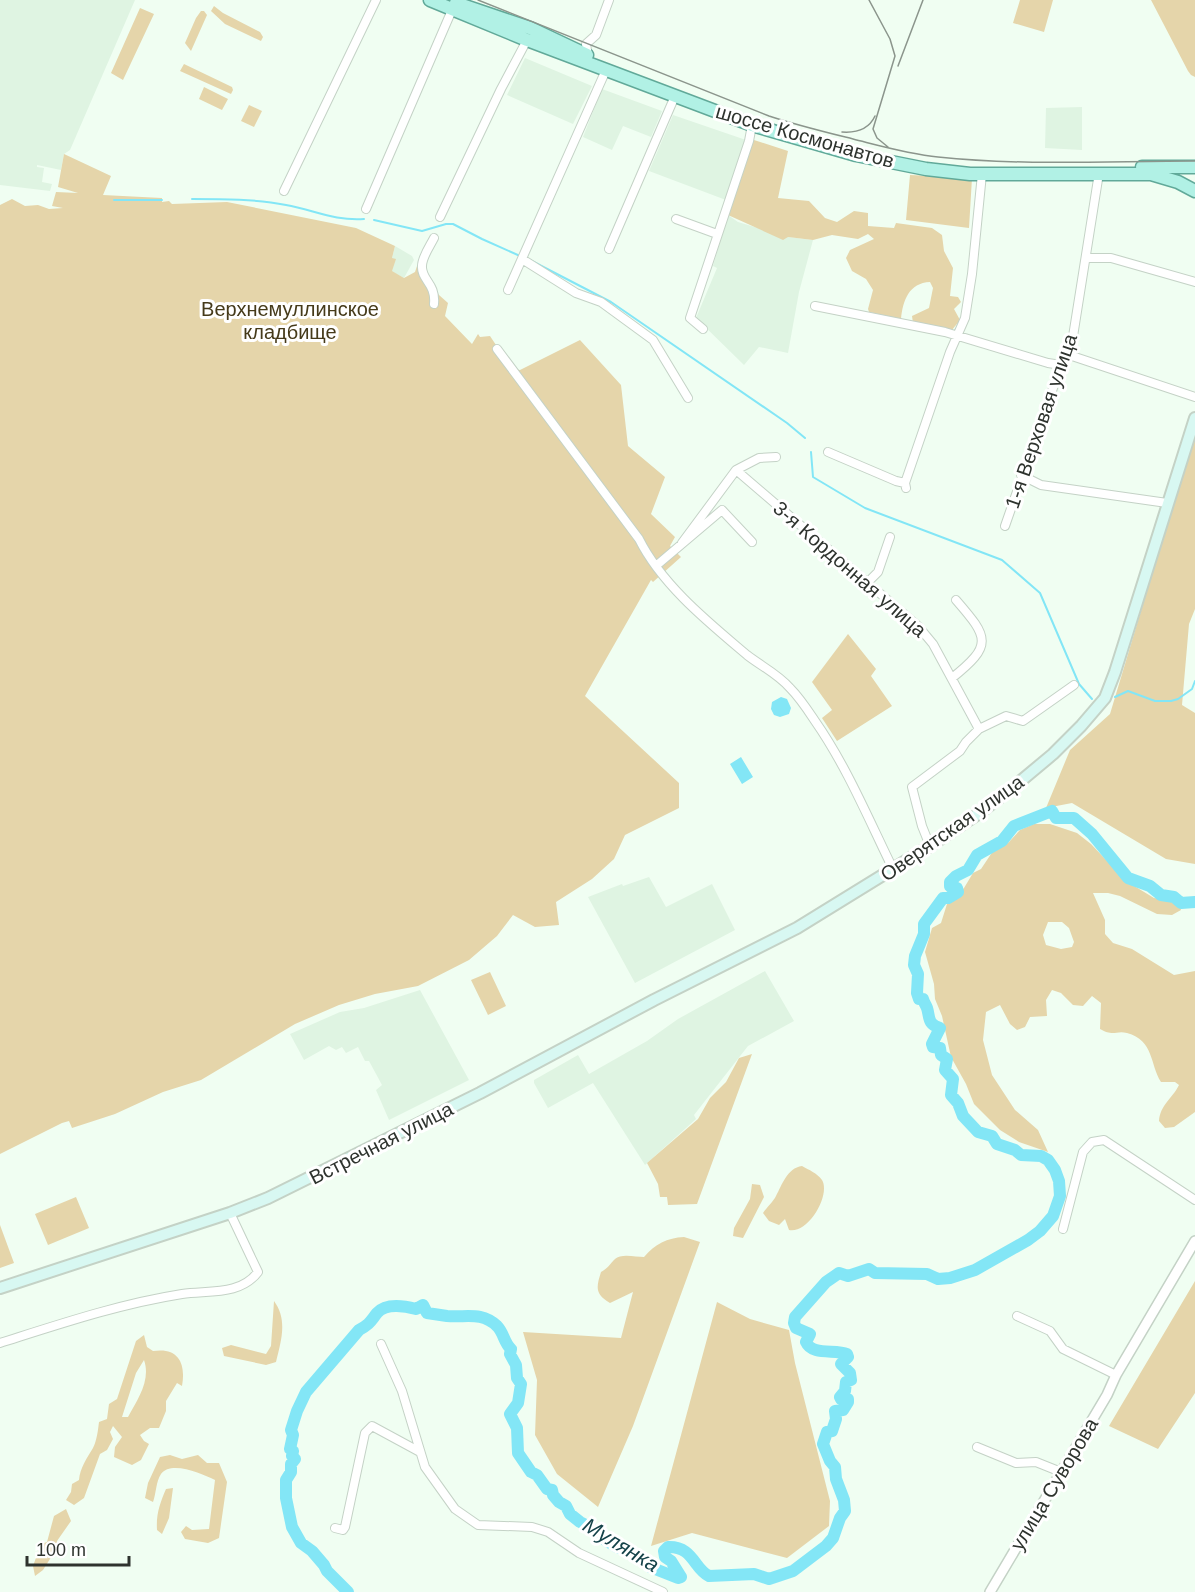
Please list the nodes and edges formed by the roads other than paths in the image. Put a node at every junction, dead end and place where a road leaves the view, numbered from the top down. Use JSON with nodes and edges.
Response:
{"nodes":[{"id":1,"x":376,"y":0,"type":"edge"},
{"id":2,"x":430,"y":0,"type":"edge"},
{"id":3,"x":609,"y":0,"type":"edge"},
{"id":4,"x":450,"y":5,"type":"edge"},
{"id":5,"x":527,"y":40,"type":"junction"},
{"id":6,"x":588,"y":56,"type":"junction"},
{"id":7,"x":606,"y":70,"type":"junction"},
{"id":8,"x":675,"y":96,"type":"junction"},
{"id":9,"x":752,"y":126,"type":"junction"},
{"id":10,"x":1195,"y":167,"type":"edge"},
{"id":11,"x":1099,"y":173,"type":"junction"},
{"id":12,"x":982,"y":174,"type":"junction"},
{"id":13,"x":284,"y":191,"type":"dead end"},
{"id":14,"x":1195,"y":191,"type":"edge"},
{"id":15,"x":366,"y":209,"type":"dead end"},
{"id":16,"x":440,"y":217,"type":"dead end"},
{"id":17,"x":676,"y":219,"type":"dead end"},
{"id":18,"x":717,"y":234,"type":"junction"},
{"id":19,"x":434,"y":238,"type":"dead end"},
{"id":20,"x":609,"y":249,"type":"dead end"},
{"id":21,"x":1086,"y":258,"type":"junction"},
{"id":22,"x":520,"y":263,"type":"junction"},
{"id":23,"x":1195,"y":282,"type":"edge"},
{"id":24,"x":508,"y":290,"type":"dead end"},
{"id":25,"x":434,"y":304,"type":"dead end"},
{"id":26,"x":815,"y":306,"type":"dead end"},
{"id":27,"x":703,"y":329,"type":"dead end"},
{"id":28,"x":958,"y":337,"type":"junction"},
{"id":29,"x":497,"y":349,"type":"dead end"},
{"id":30,"x":1069,"y":355,"type":"junction"},
{"id":31,"x":1061,"y":365,"type":"junction"},
{"id":32,"x":1195,"y":397,"type":"edge"},
{"id":33,"x":688,"y":398,"type":"dead end"},
{"id":34,"x":1195,"y":418,"type":"edge"},
{"id":35,"x":828,"y":452,"type":"dead end"},
{"id":36,"x":776,"y":457,"type":"dead end"},
{"id":37,"x":736,"y":470,"type":"junction"},
{"id":38,"x":1021,"y":475,"type":"junction"},
{"id":39,"x":1167,"y":503,"type":"junction"},
{"id":40,"x":1005,"y":526,"type":"dead end"},
{"id":41,"x":890,"y":537,"type":"dead end"},
{"id":42,"x":752,"y":542,"type":"dead end"},
{"id":43,"x":682,"y":543,"type":"junction"},
{"id":44,"x":657,"y":566,"type":"junction"},
{"id":45,"x":867,"y":583,"type":"junction"},
{"id":46,"x":956,"y":600,"type":"dead end"},
{"id":47,"x":952,"y":678,"type":"junction"},
{"id":48,"x":1074,"y":685,"type":"dead end"},
{"id":49,"x":979,"y":729,"type":"junction"},
{"id":50,"x":930,"y":846,"type":"junction"},
{"id":51,"x":893,"y":869,"type":"junction"},
{"id":52,"x":743,"y":955,"type":"joint"},
{"id":53,"x":1195,"y":1200,"type":"edge"},
{"id":54,"x":230,"y":1213,"type":"junction"},
{"id":55,"x":1063,"y":1229,"type":"dead end"},
{"id":56,"x":1195,"y":1241,"type":"edge"},
{"id":57,"x":0,"y":1288,"type":"edge"},
{"id":58,"x":1017,"y":1316,"type":"dead end"},
{"id":59,"x":0,"y":1343,"type":"edge"},
{"id":60,"x":381,"y":1344,"type":"dead end"},
{"id":61,"x":1116,"y":1375,"type":"junction"},
{"id":62,"x":977,"y":1447,"type":"dead end"},
{"id":63,"x":420,"y":1452,"type":"junction"},
{"id":64,"x":1061,"y":1472,"type":"junction"},
{"id":65,"x":335,"y":1528,"type":"dead end"},
{"id":66,"x":663,"y":1592,"type":"edge"},
{"id":67,"x":990,"y":1592,"type":"edge"}],
"edges":[{"from":1,"to":13,"type":"street"},
{"from":2,"to":4,"type":"main road","name":"шоссе Космонавтов"},
{"from":3,"to":6,"type":"street"},
{"from":4,"to":5,"type":"main road","name":"шоссе Космонавтов"},
{"from":4,"to":6,"type":"main road","name":"шоссе Космонавтов"},
{"from":4,"to":15,"type":"street"},
{"from":5,"to":7,"type":"main road","name":"шоссе Космонавтов"},
{"from":5,"to":16,"type":"street"},
{"from":6,"to":10,"type":"main road","name":"шоссе Космонавтов"},
{"from":7,"to":8,"type":"main road","name":"шоссе Космонавтов"},
{"from":7,"to":22,"type":"street"},
{"from":8,"to":9,"type":"main road","name":"шоссе Космонавтов"},
{"from":8,"to":20,"type":"street"},
{"from":9,"to":12,"type":"main road","name":"шоссе Космонавтов"},
{"from":9,"to":18,"type":"street"},
{"from":11,"to":12,"type":"main road","name":"шоссе Космонавтов"},
{"from":11,"to":14,"type":"main road","name":"шоссе Космонавтов"},
{"from":11,"to":21,"type":"street","name":"1-я Верховая улица"},
{"from":12,"to":28,"type":"street"},
{"from":17,"to":18,"type":"street"},
{"from":18,"to":27,"type":"street"},
{"from":19,"to":25,"type":"street"},
{"from":21,"to":23,"type":"street"},
{"from":21,"to":30,"type":"street","name":"1-я Верховая улица"},
{"from":22,"to":24,"type":"street"},
{"from":22,"to":33,"type":"street"},
{"from":26,"to":28,"type":"street"},
{"from":28,"to":31,"type":"street"},
{"from":28,"to":35,"type":"street"},
{"from":29,"to":44,"type":"street"},
{"from":30,"to":31,"type":"street","name":"1-я Верховая улица"},
{"from":30,"to":32,"type":"street"},
{"from":31,"to":38,"type":"street","name":"1-я Верховая улица"},
{"from":34,"to":39,"type":"main road","name":"Оверятская улица"},
{"from":36,"to":37,"type":"street"},
{"from":37,"to":43,"type":"street"},
{"from":37,"to":45,"type":"street","name":"3-я Кордонная улица"},
{"from":38,"to":39,"type":"street"},
{"from":38,"to":40,"type":"street","name":"1-я Верховая улица"},
{"from":39,"to":50,"type":"main road","name":"Оверятская улица"},
{"from":41,"to":45,"type":"street"},
{"from":42,"to":43,"type":"street"},
{"from":43,"to":44,"type":"street"},
{"from":44,"to":51,"type":"street"},
{"from":45,"to":47,"type":"street","name":"3-я Кордонная улица"},
{"from":46,"to":47,"type":"street"},
{"from":47,"to":49,"type":"street","name":"3-я Кордонная улица"},
{"from":48,"to":49,"type":"street"},
{"from":49,"to":50,"type":"street"},
{"from":50,"to":51,"type":"main road","name":"Оверятская улица"},
{"from":51,"to":52,"type":"main road","name":"Оверятская улица"},
{"from":52,"to":54,"type":"main road","name":"Встречная улица"},
{"from":53,"to":55,"type":"street"},
{"from":54,"to":57,"type":"main road","name":"Встречная улица"},
{"from":54,"to":59,"type":"street"},
{"from":56,"to":61,"type":"street","name":"улица Суворова"},
{"from":58,"to":61,"type":"street"},
{"from":60,"to":63,"type":"street"},
{"from":61,"to":64,"type":"street","name":"улица Суворова"},
{"from":62,"to":64,"type":"street"},
{"from":63,"to":65,"type":"street"},
{"from":63,"to":66,"type":"street"},
{"from":64,"to":67,"type":"street","name":"улица Суворова"}]}
